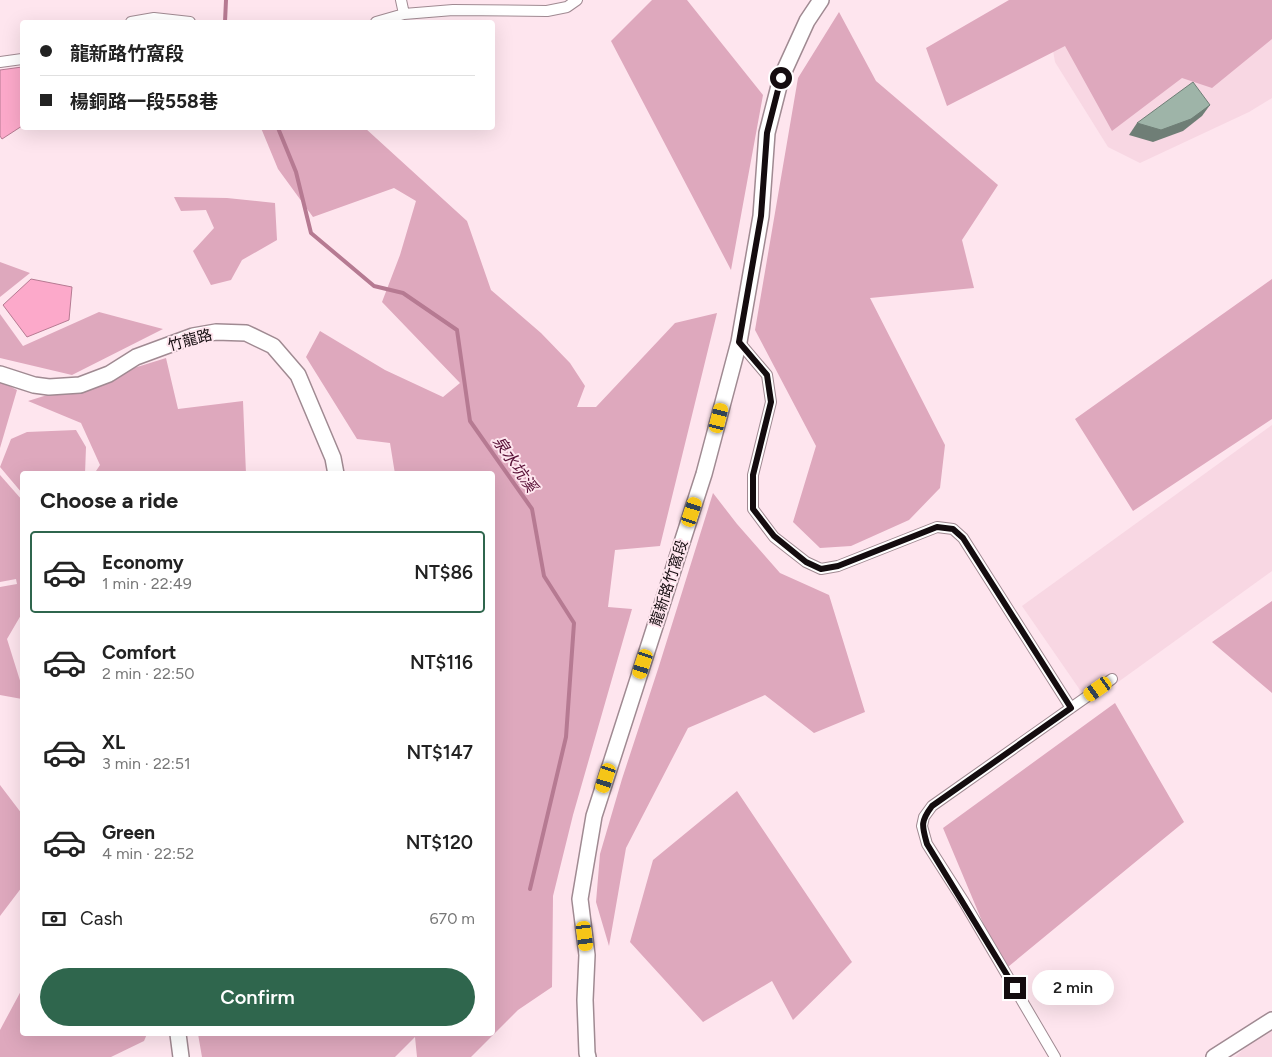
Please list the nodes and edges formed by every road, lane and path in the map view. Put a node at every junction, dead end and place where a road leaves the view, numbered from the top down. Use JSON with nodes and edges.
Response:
{"nodes":[{"id":1,"x":401,"y":0,"type":"edge"},
{"id":2,"x":577,"y":0,"type":"edge"},
{"id":3,"x":821,"y":0,"type":"edge"},
{"id":4,"x":404,"y":14,"type":"junction"},
{"id":5,"x":142,"y":20,"type":"edge"},
{"id":6,"x":172,"y":20,"type":"edge"},
{"id":7,"x":383,"y":20,"type":"edge"},
{"id":8,"x":20,"y":59,"type":"edge"},
{"id":9,"x":0,"y":62,"type":"edge"},
{"id":10,"x":739,"y":342,"type":"junction"},
{"id":11,"x":0,"y":374,"type":"edge"},
{"id":12,"x":335,"y":471,"type":"edge"},
{"id":13,"x":1112,"y":679,"type":"dead end"},
{"id":14,"x":1071,"y":708,"type":"junction"},
{"id":15,"x":1272,"y":1020,"type":"edge"},
{"id":16,"x":178,"y":1036,"type":"edge"},
{"id":17,"x":181,"y":1057,"type":"edge"},
{"id":18,"x":588,"y":1057,"type":"edge"},
{"id":19,"x":1055,"y":1057,"type":"edge"},
{"id":20,"x":1214,"y":1057,"type":"edge"}],
"edges":[{"from":1,"to":4,"type":"street"},
{"from":2,"to":4,"type":"street"},
{"from":3,"to":10,"type":"street","name":"龍新路竹窩段"},
{"from":4,"to":7,"type":"street"},
{"from":5,"to":6,"type":"street"},
{"from":8,"to":9,"type":"street"},
{"from":10,"to":14,"type":"street"},
{"from":10,"to":18,"type":"street","name":"龍新路竹窩段"},
{"from":11,"to":12,"type":"street","name":"竹龍路"},
{"from":13,"to":14,"type":"street"},
{"from":14,"to":19,"type":"street"},
{"from":15,"to":20,"type":"street"},
{"from":16,"to":17,"type":"street"}]}
